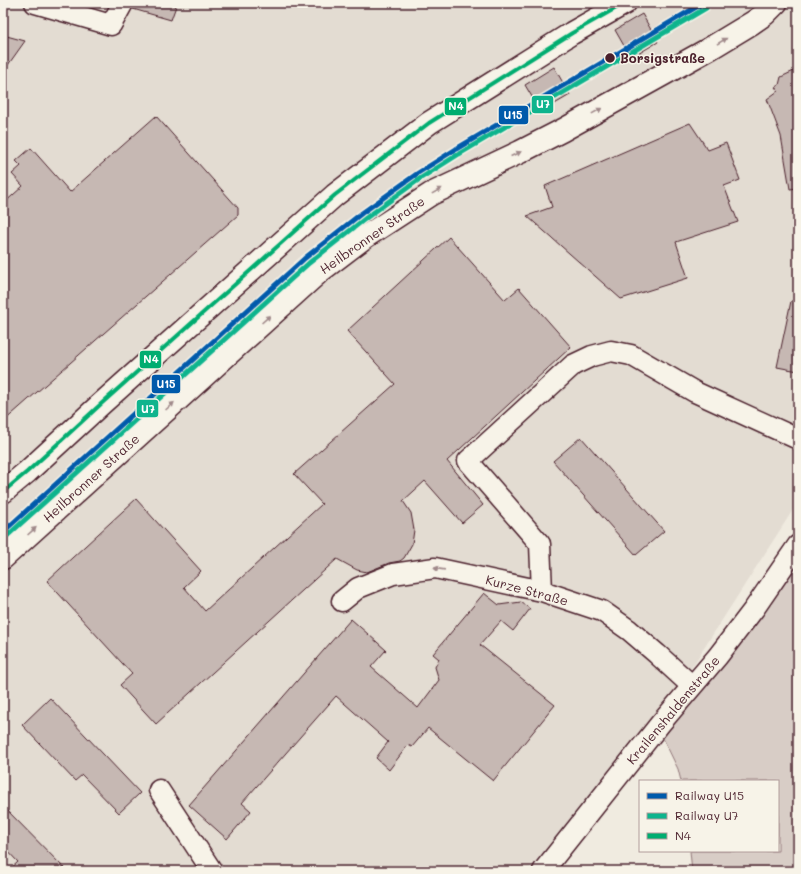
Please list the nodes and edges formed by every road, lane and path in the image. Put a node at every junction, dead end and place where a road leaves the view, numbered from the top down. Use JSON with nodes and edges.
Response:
{"nodes":[{"id":1,"x":35,"y":3,"type":"edge"},
{"id":2,"x":123,"y":3,"type":"edge"},
{"id":3,"x":625,"y":3,"type":"edge"},
{"id":4,"x":776,"y":3,"type":"edge"},
{"id":5,"x":798,"y":439,"type":"edge"},
{"id":6,"x":3,"y":492,"type":"edge"},
{"id":7,"x":798,"y":545,"type":"edge"},
{"id":8,"x":3,"y":558,"type":"edge"},
{"id":9,"x":542,"y":591,"type":"junction"},
{"id":10,"x":342,"y":601,"type":"dead end"},
{"id":11,"x":692,"y":686,"type":"junction"},
{"id":12,"x":159,"y":790,"type":"dead end"},
{"id":13,"x":212,"y":871,"type":"edge"},
{"id":14,"x":543,"y":871,"type":"edge"}],
"edges":[{"from":1,"to":2,"type":"street"},
{"from":3,"to":6,"type":"main road"},
{"from":8,"to":4,"type":"main road","name":"Heilbronner Straße","one_way":true},
{"from":5,"to":9,"type":"street"},
{"from":7,"to":11,"type":"street","name":"Krailenshaldenstraße"},
{"from":9,"to":10,"type":"street","name":"Kurze Straße","one_way":true},
{"from":9,"to":11,"type":"street","name":"Kurze Straße"},
{"from":11,"to":14,"type":"street","name":"Krailenshaldenstraße"},
{"from":12,"to":13,"type":"street"}]}
